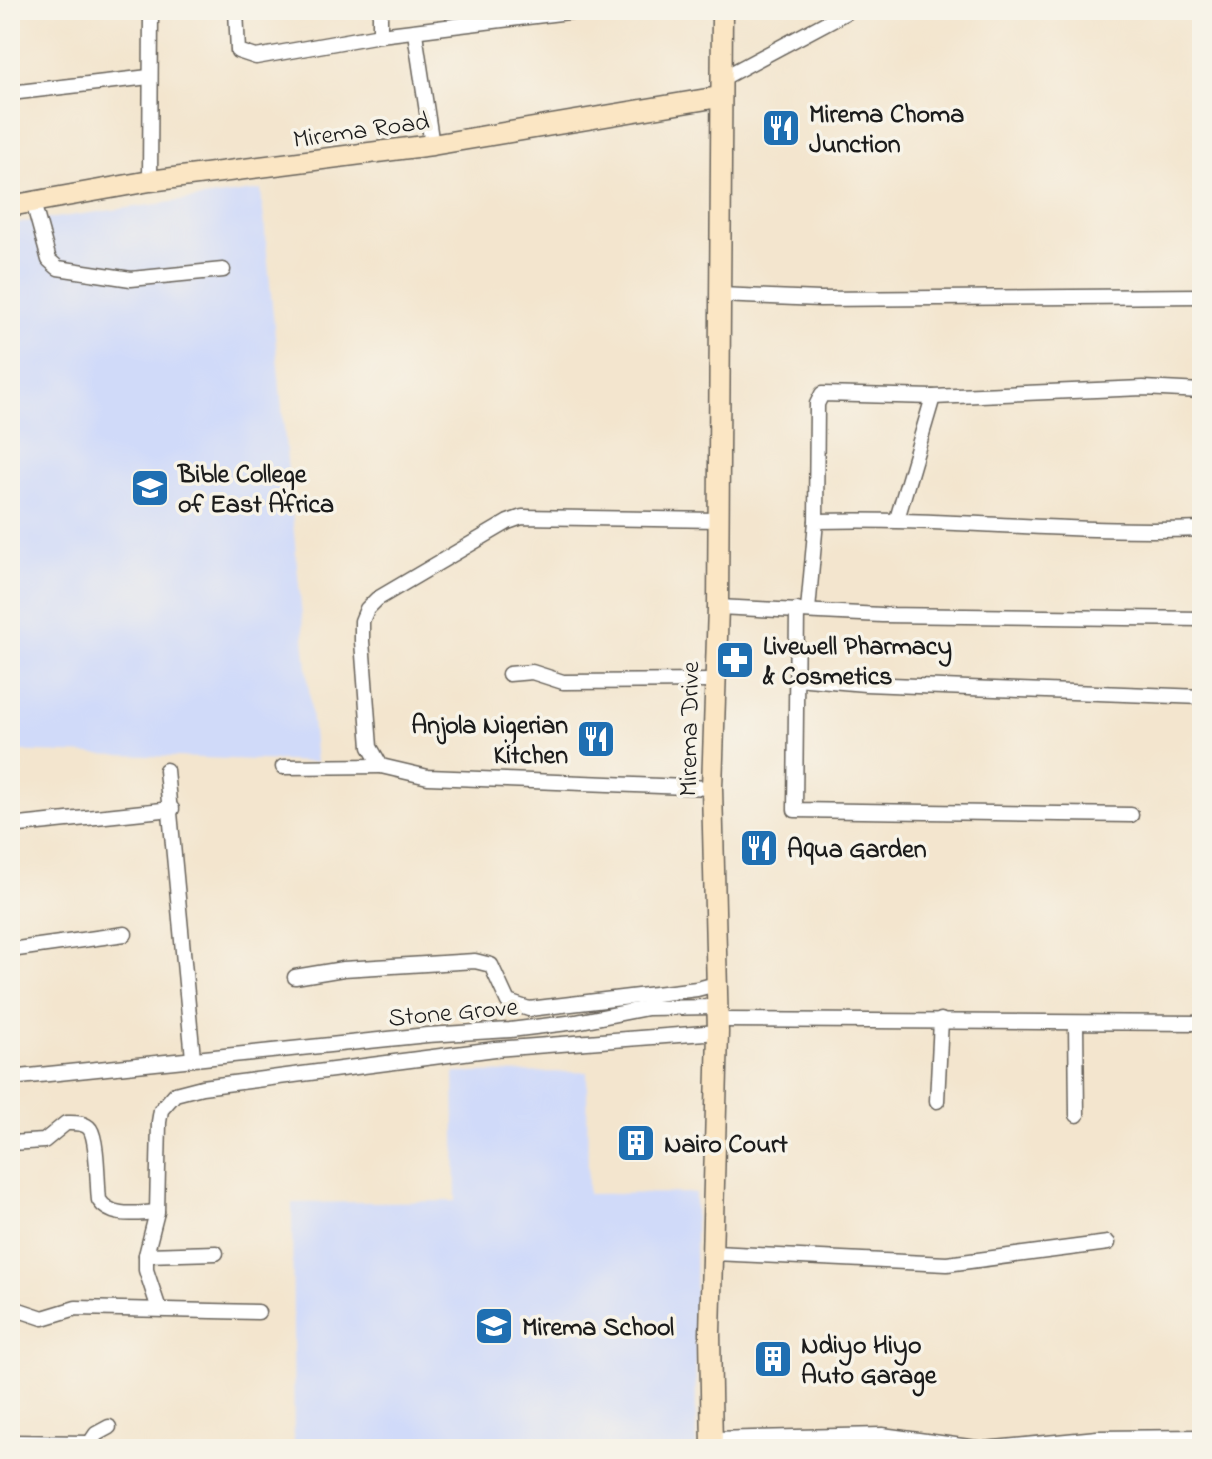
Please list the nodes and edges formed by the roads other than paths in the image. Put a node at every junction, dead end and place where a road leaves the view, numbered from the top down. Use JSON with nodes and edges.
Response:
{"nodes":[{"id":1,"x":151,"y":10,"type":"edge"},
{"id":2,"x":236,"y":10,"type":"edge"},
{"id":3,"x":380,"y":10,"type":"edge"},
{"id":4,"x":585,"y":10,"type":"edge"},
{"id":5,"x":722,"y":10,"type":"edge"},
{"id":6,"x":850,"y":10,"type":"edge"},
{"id":7,"x":415,"y":33,"type":"junction"},
{"id":8,"x":380,"y":35,"type":"junction"},
{"id":9,"x":149,"y":77,"type":"junction"},
{"id":10,"x":720,"y":88,"type":"junction"},
{"id":11,"x":10,"y":93,"type":"edge"},
{"id":12,"x":432,"y":145,"type":"junction"},
{"id":13,"x":150,"y":181,"type":"junction"},
{"id":14,"x":33,"y":202,"type":"junction"},
{"id":15,"x":10,"y":206,"type":"edge"},
{"id":16,"x":223,"y":270,"type":"dead end"},
{"id":17,"x":719,"y":295,"type":"junction"},
{"id":18,"x":1202,"y":296,"type":"edge"},
{"id":19,"x":1202,"y":391,"type":"edge"},
{"id":20,"x":933,"y":397,"type":"junction"},
{"id":21,"x":897,"y":519,"type":"junction"},
{"id":22,"x":719,"y":520,"type":"junction"},
{"id":23,"x":816,"y":521,"type":"junction"},
{"id":24,"x":1202,"y":529,"type":"edge"},
{"id":25,"x":718,"y":607,"type":"junction"},
{"id":26,"x":803,"y":610,"type":"junction"},
{"id":27,"x":1202,"y":619,"type":"edge"},
{"id":28,"x":509,"y":674,"type":"dead end"},
{"id":29,"x":796,"y":678,"type":"junction"},
{"id":30,"x":714,"y":681,"type":"junction"},
{"id":31,"x":1202,"y":697,"type":"edge"},
{"id":32,"x":381,"y":766,"type":"junction"},
{"id":33,"x":283,"y":767,"type":"dead end"},
{"id":34,"x":166,"y":770,"type":"dead end"},
{"id":35,"x":712,"y":788,"type":"junction"},
{"id":36,"x":172,"y":809,"type":"junction"},
{"id":37,"x":1131,"y":815,"type":"dead end"},
{"id":38,"x":10,"y":826,"type":"edge"},
{"id":39,"x":125,"y":934,"type":"dead end"},
{"id":40,"x":10,"y":950,"type":"edge"},
{"id":41,"x":295,"y":977,"type":"dead end"},
{"id":42,"x":716,"y":984,"type":"junction"},
{"id":43,"x":717,"y":1019,"type":"junction"},
{"id":44,"x":941,"y":1020,"type":"junction"},
{"id":45,"x":1076,"y":1023,"type":"junction"},
{"id":46,"x":1202,"y":1023,"type":"edge"},
{"id":47,"x":193,"y":1058,"type":"junction"},
{"id":48,"x":10,"y":1078,"type":"edge"},
{"id":49,"x":937,"y":1101,"type":"dead end"},
{"id":50,"x":1077,"y":1115,"type":"dead end"},
{"id":51,"x":10,"y":1143,"type":"edge"},
{"id":52,"x":157,"y":1212,"type":"junction"},
{"id":53,"x":1108,"y":1243,"type":"dead end"},
{"id":54,"x":216,"y":1253,"type":"dead end"},
{"id":55,"x":714,"y":1253,"type":"junction"},
{"id":56,"x":146,"y":1255,"type":"junction"},
{"id":57,"x":10,"y":1307,"type":"edge"},
{"id":58,"x":159,"y":1309,"type":"junction"},
{"id":59,"x":258,"y":1312,"type":"dead end"},
{"id":60,"x":109,"y":1427,"type":"dead end"},
{"id":61,"x":1202,"y":1437,"type":"edge"},
{"id":62,"x":10,"y":1442,"type":"edge"},
{"id":63,"x":882,"y":1442,"type":"edge"},
{"id":64,"x":712,"y":1444,"type":"edge"},
{"id":65,"x":86,"y":1446,"type":"edge"}],
"edges":[{"from":1,"to":9,"type":"street"},
{"from":2,"to":8,"type":"street"},
{"from":3,"to":8,"type":"street"},
{"from":4,"to":7,"type":"street"},
{"from":5,"to":10,"type":"street","name":"Mirema Drive"},
{"from":6,"to":10,"type":"street","name":"Mirema Road"},
{"from":7,"to":8,"type":"street"},
{"from":7,"to":12,"type":"street"},
{"from":9,"to":11,"type":"street"},
{"from":9,"to":13,"type":"street"},
{"from":10,"to":12,"type":"street","name":"Mirema Road"},
{"from":10,"to":17,"type":"street","name":"Mirema Drive"},
{"from":12,"to":13,"type":"street","name":"Mirema Road"},
{"from":13,"to":14,"type":"street","name":"Mirema Road"},
{"from":14,"to":15,"type":"street","name":"Mirema Road"},
{"from":14,"to":16,"type":"street"},
{"from":17,"to":18,"type":"street"},
{"from":17,"to":22,"type":"street","name":"Mirema Drive"},
{"from":19,"to":20,"type":"street"},
{"from":20,"to":21,"type":"street"},
{"from":20,"to":23,"type":"street"},
{"from":21,"to":23,"type":"street"},
{"from":21,"to":24,"type":"street"},
{"from":22,"to":25,"type":"street","name":"Mirema Drive"},
{"from":22,"to":32,"type":"street"},
{"from":23,"to":26,"type":"street"},
{"from":25,"to":26,"type":"street"},
{"from":25,"to":30,"type":"street","name":"Mirema Drive"},
{"from":26,"to":27,"type":"street"},
{"from":26,"to":29,"type":"street"},
{"from":28,"to":30,"type":"street"},
{"from":29,"to":31,"type":"street"},
{"from":29,"to":37,"type":"street"},
{"from":30,"to":35,"type":"street","name":"Mirema Drive"},
{"from":32,"to":33,"type":"street"},
{"from":32,"to":35,"type":"street"},
{"from":34,"to":36,"type":"street"},
{"from":35,"to":42,"type":"street","name":"Mirema Drive"},
{"from":36,"to":38,"type":"street"},
{"from":36,"to":47,"type":"street"},
{"from":39,"to":40,"type":"street"},
{"from":41,"to":42,"type":"street"},
{"from":42,"to":43,"type":"street","name":"Mirema Drive"},
{"from":43,"to":44,"type":"street"},
{"from":43,"to":47,"type":"street","name":"Stone Grove"},
{"from":43,"to":52,"type":"street"},
{"from":43,"to":55,"type":"street","name":"Mirema Drive"},
{"from":44,"to":45,"type":"street"},
{"from":44,"to":49,"type":"street"},
{"from":45,"to":46,"type":"street"},
{"from":45,"to":50,"type":"street"},
{"from":47,"to":48,"type":"street","name":"Stone Grove"},
{"from":51,"to":52,"type":"street"},
{"from":52,"to":56,"type":"street"},
{"from":53,"to":55,"type":"street"},
{"from":54,"to":56,"type":"street"},
{"from":55,"to":64,"type":"street","name":"Mirema Drive"},
{"from":56,"to":58,"type":"street"},
{"from":57,"to":58,"type":"street"},
{"from":58,"to":59,"type":"street"},
{"from":60,"to":65,"type":"street"},
{"from":61,"to":63,"type":"street"},
{"from":62,"to":65,"type":"street"},
{"from":63,"to":64,"type":"street"}]}
